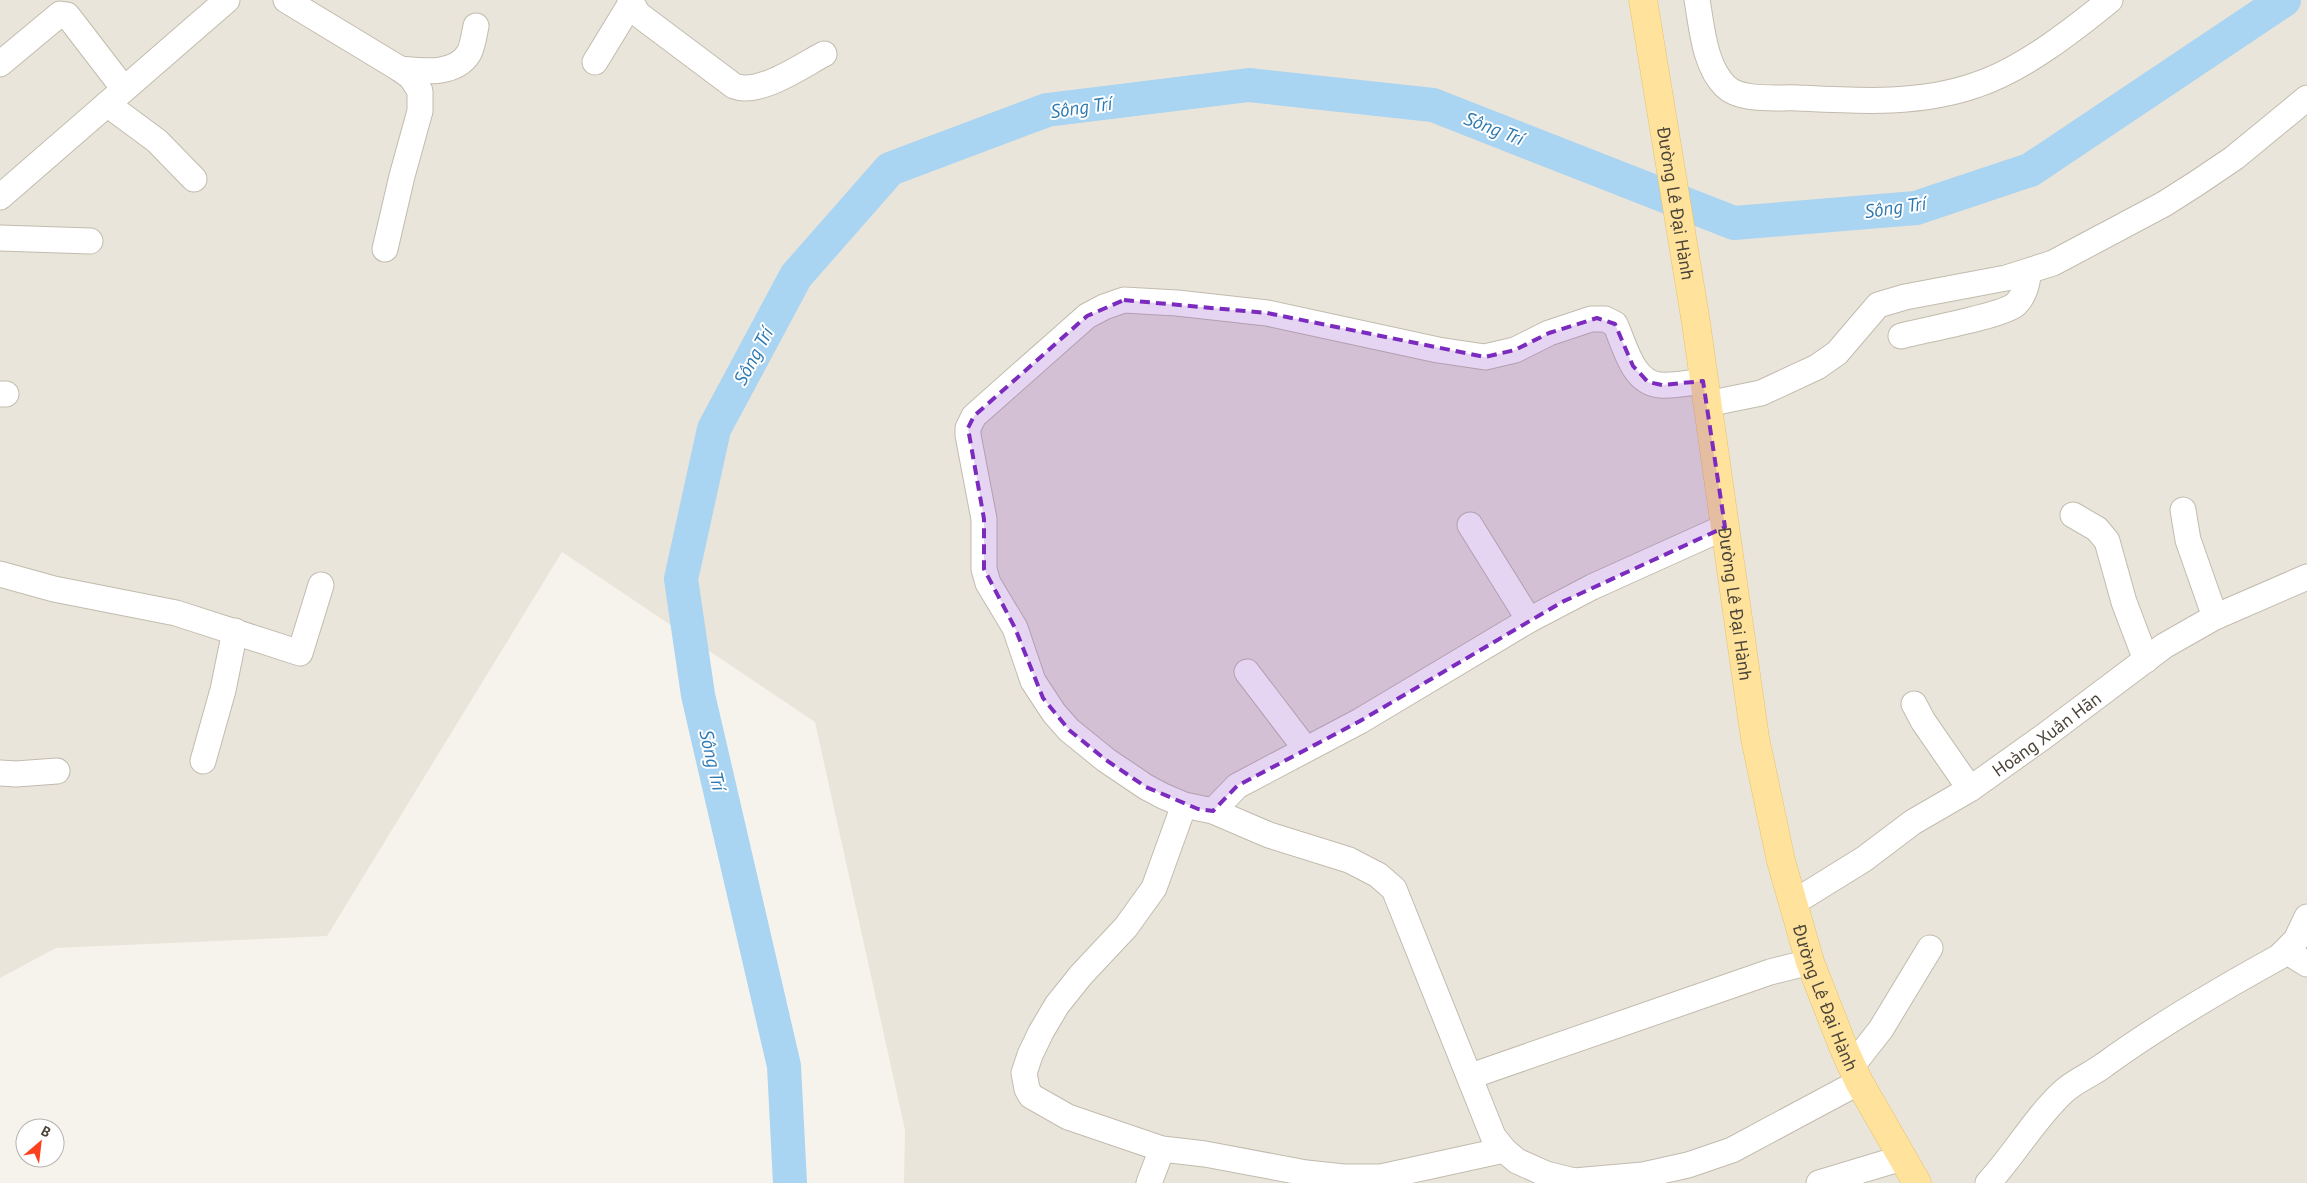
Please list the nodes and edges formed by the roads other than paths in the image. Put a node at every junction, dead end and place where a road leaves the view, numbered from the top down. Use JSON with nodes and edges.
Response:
{"nodes":[{"id":1,"x":227,"y":0,"type":"edge"},
{"id":2,"x":286,"y":0,"type":"edge"},
{"id":3,"x":1644,"y":0,"type":"edge"},
{"id":4,"x":1697,"y":0,"type":"edge"},
{"id":5,"x":2110,"y":0,"type":"edge"},
{"id":6,"x":630,"y":2,"type":"edge"},
{"id":7,"x":476,"y":26,"type":"dead end"},
{"id":8,"x":824,"y":54,"type":"dead end"},
{"id":9,"x":595,"y":62,"type":"dead end"},
{"id":10,"x":0,"y":64,"type":"edge"},
{"id":11,"x":400,"y":68,"type":"junction"},
{"id":12,"x":116,"y":96,"type":"junction"},
{"id":13,"x":2307,"y":98,"type":"edge"},
{"id":14,"x":194,"y":178,"type":"dead end"},
{"id":15,"x":4,"y":187,"type":"edge"},
{"id":16,"x":0,"y":238,"type":"edge"},
{"id":17,"x":90,"y":241,"type":"dead end"},
{"id":18,"x":385,"y":249,"type":"dead end"},
{"id":19,"x":2028,"y":272,"type":"junction"},
{"id":20,"x":1901,"y":336,"type":"dead end"},
{"id":21,"x":1705,"y":392,"type":"junction"},
{"id":22,"x":2183,"y":510,"type":"dead end"},
{"id":23,"x":2072,"y":515,"type":"dead end"},
{"id":24,"x":1470,"y":525,"type":"dead end"},
{"id":25,"x":1725,"y":527,"type":"junction"},
{"id":26,"x":0,"y":574,"type":"edge"},
{"id":27,"x":2307,"y":577,"type":"edge"},
{"id":28,"x":321,"y":585,"type":"dead end"},
{"id":29,"x":2214,"y":617,"type":"junction"},
{"id":30,"x":1529,"y":620,"type":"junction"},
{"id":31,"x":235,"y":630,"type":"junction"},
{"id":32,"x":2146,"y":660,"type":"junction"},
{"id":33,"x":1247,"y":672,"type":"dead end"},
{"id":34,"x":1914,"y":704,"type":"dead end"},
{"id":35,"x":1305,"y":748,"type":"junction"},
{"id":36,"x":203,"y":761,"type":"dead end"},
{"id":37,"x":57,"y":771,"type":"dead end"},
{"id":38,"x":0,"y":773,"type":"edge"},
{"id":39,"x":1970,"y":788,"type":"junction"},
{"id":40,"x":1184,"y":805,"type":"junction"},
{"id":41,"x":1213,"y":811,"type":"junction"},
{"id":42,"x":1794,"y":903,"type":"junction"},
{"id":43,"x":2307,"y":917,"type":"edge"},
{"id":44,"x":1930,"y":948,"type":"dead end"},
{"id":45,"x":2286,"y":951,"type":"junction"},
{"id":46,"x":1810,"y":962,"type":"junction"},
{"id":47,"x":2307,"y":964,"type":"edge"},
{"id":48,"x":1856,"y":1074,"type":"junction"},
{"id":49,"x":1471,"y":1076,"type":"junction"},
{"id":50,"x":1162,"y":1149,"type":"junction"},
{"id":51,"x":1504,"y":1150,"type":"junction"},
{"id":52,"x":1902,"y":1158,"type":"junction"},
{"id":53,"x":1149,"y":1183,"type":"edge"},
{"id":54,"x":1819,"y":1183,"type":"edge"},
{"id":55,"x":1917,"y":1183,"type":"edge"},
{"id":56,"x":1988,"y":1183,"type":"edge"}],
"edges":[{"from":1,"to":12,"type":"street"},
{"from":2,"to":11,"type":"street"},
{"from":3,"to":21,"type":"main road","name":"Đường Lê Đại Hành"},
{"from":4,"to":5,"type":"street"},
{"from":6,"to":8,"type":"street"},
{"from":6,"to":9,"type":"street"},
{"from":7,"to":11,"type":"street"},
{"from":10,"to":12,"type":"street"},
{"from":11,"to":18,"type":"street"},
{"from":12,"to":14,"type":"street"},
{"from":12,"to":15,"type":"street"},
{"from":13,"to":19,"type":"street"},
{"from":16,"to":17,"type":"street"},
{"from":19,"to":20,"type":"street"},
{"from":19,"to":21,"type":"street"},
{"from":21,"to":25,"type":"main road","name":"Đường Lê Đại Hành"},
{"from":21,"to":40,"type":"street"},
{"from":22,"to":29,"type":"street"},
{"from":23,"to":32,"type":"street"},
{"from":24,"to":30,"type":"street"},
{"from":25,"to":30,"type":"street"},
{"from":25,"to":42,"type":"main road","name":"Đường Lê Đại Hành"},
{"from":26,"to":31,"type":"street"},
{"from":27,"to":29,"type":"street","name":"Hoàng Xuân Hãn"},
{"from":28,"to":31,"type":"street"},
{"from":29,"to":32,"type":"street","name":"Hoàng Xuân Hãn"},
{"from":30,"to":35,"type":"street"},
{"from":31,"to":36,"type":"street"},
{"from":32,"to":39,"type":"street","name":"Hoàng Xuân Hãn"},
{"from":33,"to":35,"type":"street"},
{"from":34,"to":39,"type":"street"},
{"from":35,"to":41,"type":"street"},
{"from":37,"to":38,"type":"street"},
{"from":39,"to":42,"type":"street","name":"Hoàng Xuân Hãn"},
{"from":40,"to":41,"type":"street"},
{"from":40,"to":50,"type":"street"},
{"from":41,"to":49,"type":"street"},
{"from":42,"to":46,"type":"main road","name":"Đường Lê Đại Hành"},
{"from":43,"to":45,"type":"street"},
{"from":44,"to":48,"type":"street"},
{"from":45,"to":47,"type":"street"},
{"from":45,"to":56,"type":"street"},
{"from":46,"to":48,"type":"main road","name":"Đường Lê Đại Hành"},
{"from":46,"to":49,"type":"street"},
{"from":48,"to":51,"type":"street"},
{"from":48,"to":52,"type":"main road","name":"Đường Lê Đại Hành"},
{"from":49,"to":51,"type":"street"},
{"from":50,"to":51,"type":"street"},
{"from":50,"to":53,"type":"street"},
{"from":52,"to":54,"type":"street"},
{"from":52,"to":55,"type":"main road","name":"Đường Lê Đại Hành"}]}
